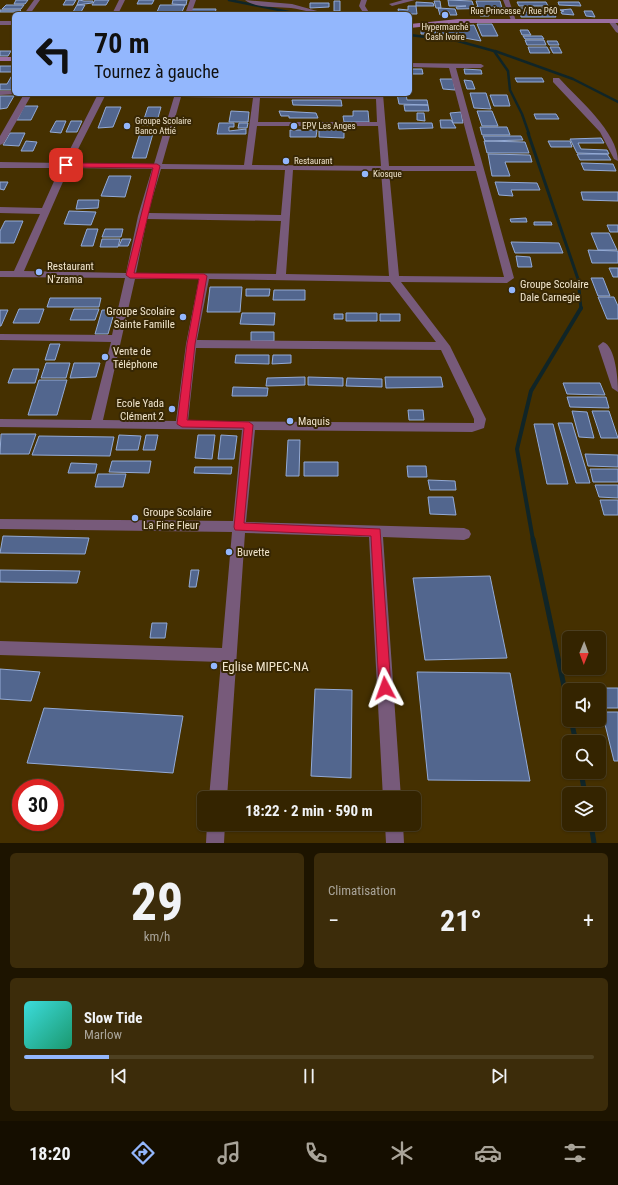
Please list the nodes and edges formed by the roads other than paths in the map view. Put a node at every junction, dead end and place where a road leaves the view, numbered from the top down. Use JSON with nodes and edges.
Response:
{"nodes":[{"id":1,"x":37,"y":0,"type":"edge"},
{"id":2,"x":122,"y":0,"type":"edge"},
{"id":3,"x":193,"y":0,"type":"edge"},
{"id":4,"x":248,"y":0,"type":"edge"},
{"id":5,"x":300,"y":0,"type":"edge"},
{"id":6,"x":364,"y":0,"type":"edge"},
{"id":7,"x":412,"y":0,"type":"edge"},
{"id":8,"x":506,"y":0,"type":"edge"},
{"id":9,"x":392,"y":4,"type":"dead end"},
{"id":10,"x":300,"y":8,"type":"junction"},
{"id":11,"x":28,"y":12,"type":"edge"},
{"id":12,"x":116,"y":12,"type":"edge"},
{"id":13,"x":189,"y":12,"type":"edge"},
{"id":14,"x":317,"y":12,"type":"edge"},
{"id":15,"x":366,"y":12,"type":"edge"},
{"id":16,"x":514,"y":20,"type":"junction"},
{"id":17,"x":614,"y":21,"type":"edge"},
{"id":18,"x":0,"y":23,"type":"edge"},
{"id":19,"x":12,"y":23,"type":"edge"},
{"id":20,"x":412,"y":26,"type":"edge"},
{"id":21,"x":618,"y":31,"type":"edge"},
{"id":22,"x":0,"y":59,"type":"edge"},
{"id":23,"x":12,"y":59,"type":"edge"},
{"id":24,"x":412,"y":65,"type":"edge"},
{"id":25,"x":452,"y":65,"type":"junction"},
{"id":26,"x":481,"y":66,"type":"dead end"},
{"id":27,"x":556,"y":80,"type":"dead end"},
{"id":28,"x":0,"y":93,"type":"edge"},
{"id":29,"x":12,"y":93,"type":"edge"},
{"id":30,"x":27,"y":96,"type":"edge"},
{"id":31,"x":101,"y":96,"type":"edge"},
{"id":32,"x":177,"y":96,"type":"edge"},
{"id":33,"x":257,"y":96,"type":"joint"},
{"id":34,"x":380,"y":96,"type":"edge"},
{"id":35,"x":254,"y":124,"type":"junction"},
{"id":36,"x":381,"y":124,"type":"junction"},
{"id":37,"x":0,"y":143,"type":"edge"},
{"id":38,"x":618,"y":159,"type":"edge"},
{"id":39,"x":0,"y":165,"type":"edge"},
{"id":40,"x":66,"y":165,"type":"junction"},
{"id":41,"x":157,"y":166,"type":"junction"},
{"id":42,"x":248,"y":166,"type":"junction"},
{"id":43,"x":289,"y":167,"type":"junction"},
{"id":44,"x":386,"y":168,"type":"junction"},
{"id":45,"x":480,"y":169,"type":"junction"},
{"id":46,"x":0,"y":210,"type":"edge"},
{"id":47,"x":46,"y":211,"type":"junction"},
{"id":48,"x":143,"y":216,"type":"junction"},
{"id":49,"x":285,"y":218,"type":"junction"},
{"id":50,"x":0,"y":274,"type":"edge"},
{"id":51,"x":18,"y":274,"type":"junction"},
{"id":52,"x":130,"y":275,"type":"junction"},
{"id":53,"x":204,"y":276,"type":"junction"},
{"id":54,"x":281,"y":278,"type":"junction"},
{"id":55,"x":394,"y":280,"type":"junction"},
{"id":56,"x":0,"y":337,"type":"edge"},
{"id":57,"x":117,"y":339,"type":"junction"},
{"id":58,"x":191,"y":344,"type":"junction"},
{"id":59,"x":445,"y":346,"type":"junction"},
{"id":60,"x":603,"y":346,"type":"dead end"},
{"id":61,"x":618,"y":388,"type":"edge"},
{"id":62,"x":0,"y":423,"type":"edge"},
{"id":63,"x":96,"y":423,"type":"junction"},
{"id":64,"x":182,"y":424,"type":"junction"},
{"id":65,"x":249,"y":425,"type":"junction"},
{"id":66,"x":0,"y":524,"type":"edge"},
{"id":67,"x":239,"y":527,"type":"junction"},
{"id":68,"x":376,"y":532,"type":"junction"},
{"id":69,"x":464,"y":534,"type":"dead end"},
{"id":70,"x":0,"y":648,"type":"edge"},
{"id":71,"x":230,"y":655,"type":"junction"},
{"id":72,"x":219,"y":791,"type":"edge"},
{"id":73,"x":392,"y":791,"type":"edge"},
{"id":74,"x":216,"y":831,"type":"edge"},
{"id":75,"x":394,"y":831,"type":"edge"},
{"id":76,"x":215,"y":843,"type":"edge"},
{"id":77,"x":395,"y":843,"type":"edge"}],
"edges":[{"from":1,"to":11,"type":"street"},
{"from":2,"to":12,"type":"street"},
{"from":3,"to":13,"type":"street"},
{"from":4,"to":10,"type":"street"},
{"from":5,"to":10,"type":"street"},
{"from":6,"to":15,"type":"street"},
{"from":7,"to":9,"type":"street"},
{"from":8,"to":16,"type":"street"},
{"from":10,"to":14,"type":"street"},
{"from":16,"to":17,"type":"street","name":"Rue Princesse / Rue P60"},
{"from":16,"to":20,"type":"street","name":"Rue Princesse / Rue P60"},
{"from":17,"to":21,"type":"street"},
{"from":18,"to":19,"type":"street"},
{"from":22,"to":23,"type":"street"},
{"from":24,"to":25,"type":"street"},
{"from":25,"to":26,"type":"street"},
{"from":25,"to":45,"type":"street"},
{"from":27,"to":38,"type":"street"},
{"from":28,"to":29,"type":"street"},
{"from":30,"to":37,"type":"street"},
{"from":31,"to":40,"type":"street"},
{"from":32,"to":41,"type":"street"},
{"from":33,"to":34,"type":"street"},
{"from":33,"to":35,"type":"street"},
{"from":34,"to":36,"type":"street"},
{"from":35,"to":36,"type":"street"},
{"from":35,"to":42,"type":"street"},
{"from":36,"to":44,"type":"street"},
{"from":39,"to":40,"type":"street"},
{"from":40,"to":41,"type":"street"},
{"from":40,"to":47,"type":"street"},
{"from":41,"to":42,"type":"street"},
{"from":41,"to":48,"type":"street"},
{"from":42,"to":43,"type":"street"},
{"from":43,"to":44,"type":"street"},
{"from":43,"to":49,"type":"street"},
{"from":44,"to":45,"type":"street"},
{"from":44,"to":55,"type":"street"},
{"from":45,"to":55,"type":"street"},
{"from":46,"to":47,"type":"street"},
{"from":47,"to":51,"type":"street"},
{"from":48,"to":49,"type":"street"},
{"from":48,"to":52,"type":"street"},
{"from":49,"to":54,"type":"street"},
{"from":50,"to":51,"type":"street"},
{"from":51,"to":52,"type":"street"},
{"from":52,"to":53,"type":"street"},
{"from":52,"to":57,"type":"street"},
{"from":53,"to":54,"type":"street"},
{"from":53,"to":58,"type":"street"},
{"from":54,"to":55,"type":"street"},
{"from":55,"to":59,"type":"street"},
{"from":56,"to":57,"type":"street"},
{"from":57,"to":63,"type":"street"},
{"from":58,"to":59,"type":"street"},
{"from":58,"to":64,"type":"street"},
{"from":59,"to":65,"type":"street"},
{"from":60,"to":61,"type":"street"},
{"from":62,"to":63,"type":"street"},
{"from":63,"to":64,"type":"street"},
{"from":64,"to":65,"type":"street"},
{"from":65,"to":67,"type":"street"},
{"from":66,"to":67,"type":"street"},
{"from":67,"to":68,"type":"street"},
{"from":67,"to":71,"type":"street"},
{"from":68,"to":69,"type":"street"},
{"from":68,"to":73,"type":"street"},
{"from":70,"to":71,"type":"street"},
{"from":71,"to":72,"type":"street"},
{"from":74,"to":76,"type":"street"},
{"from":75,"to":77,"type":"street"}]}
